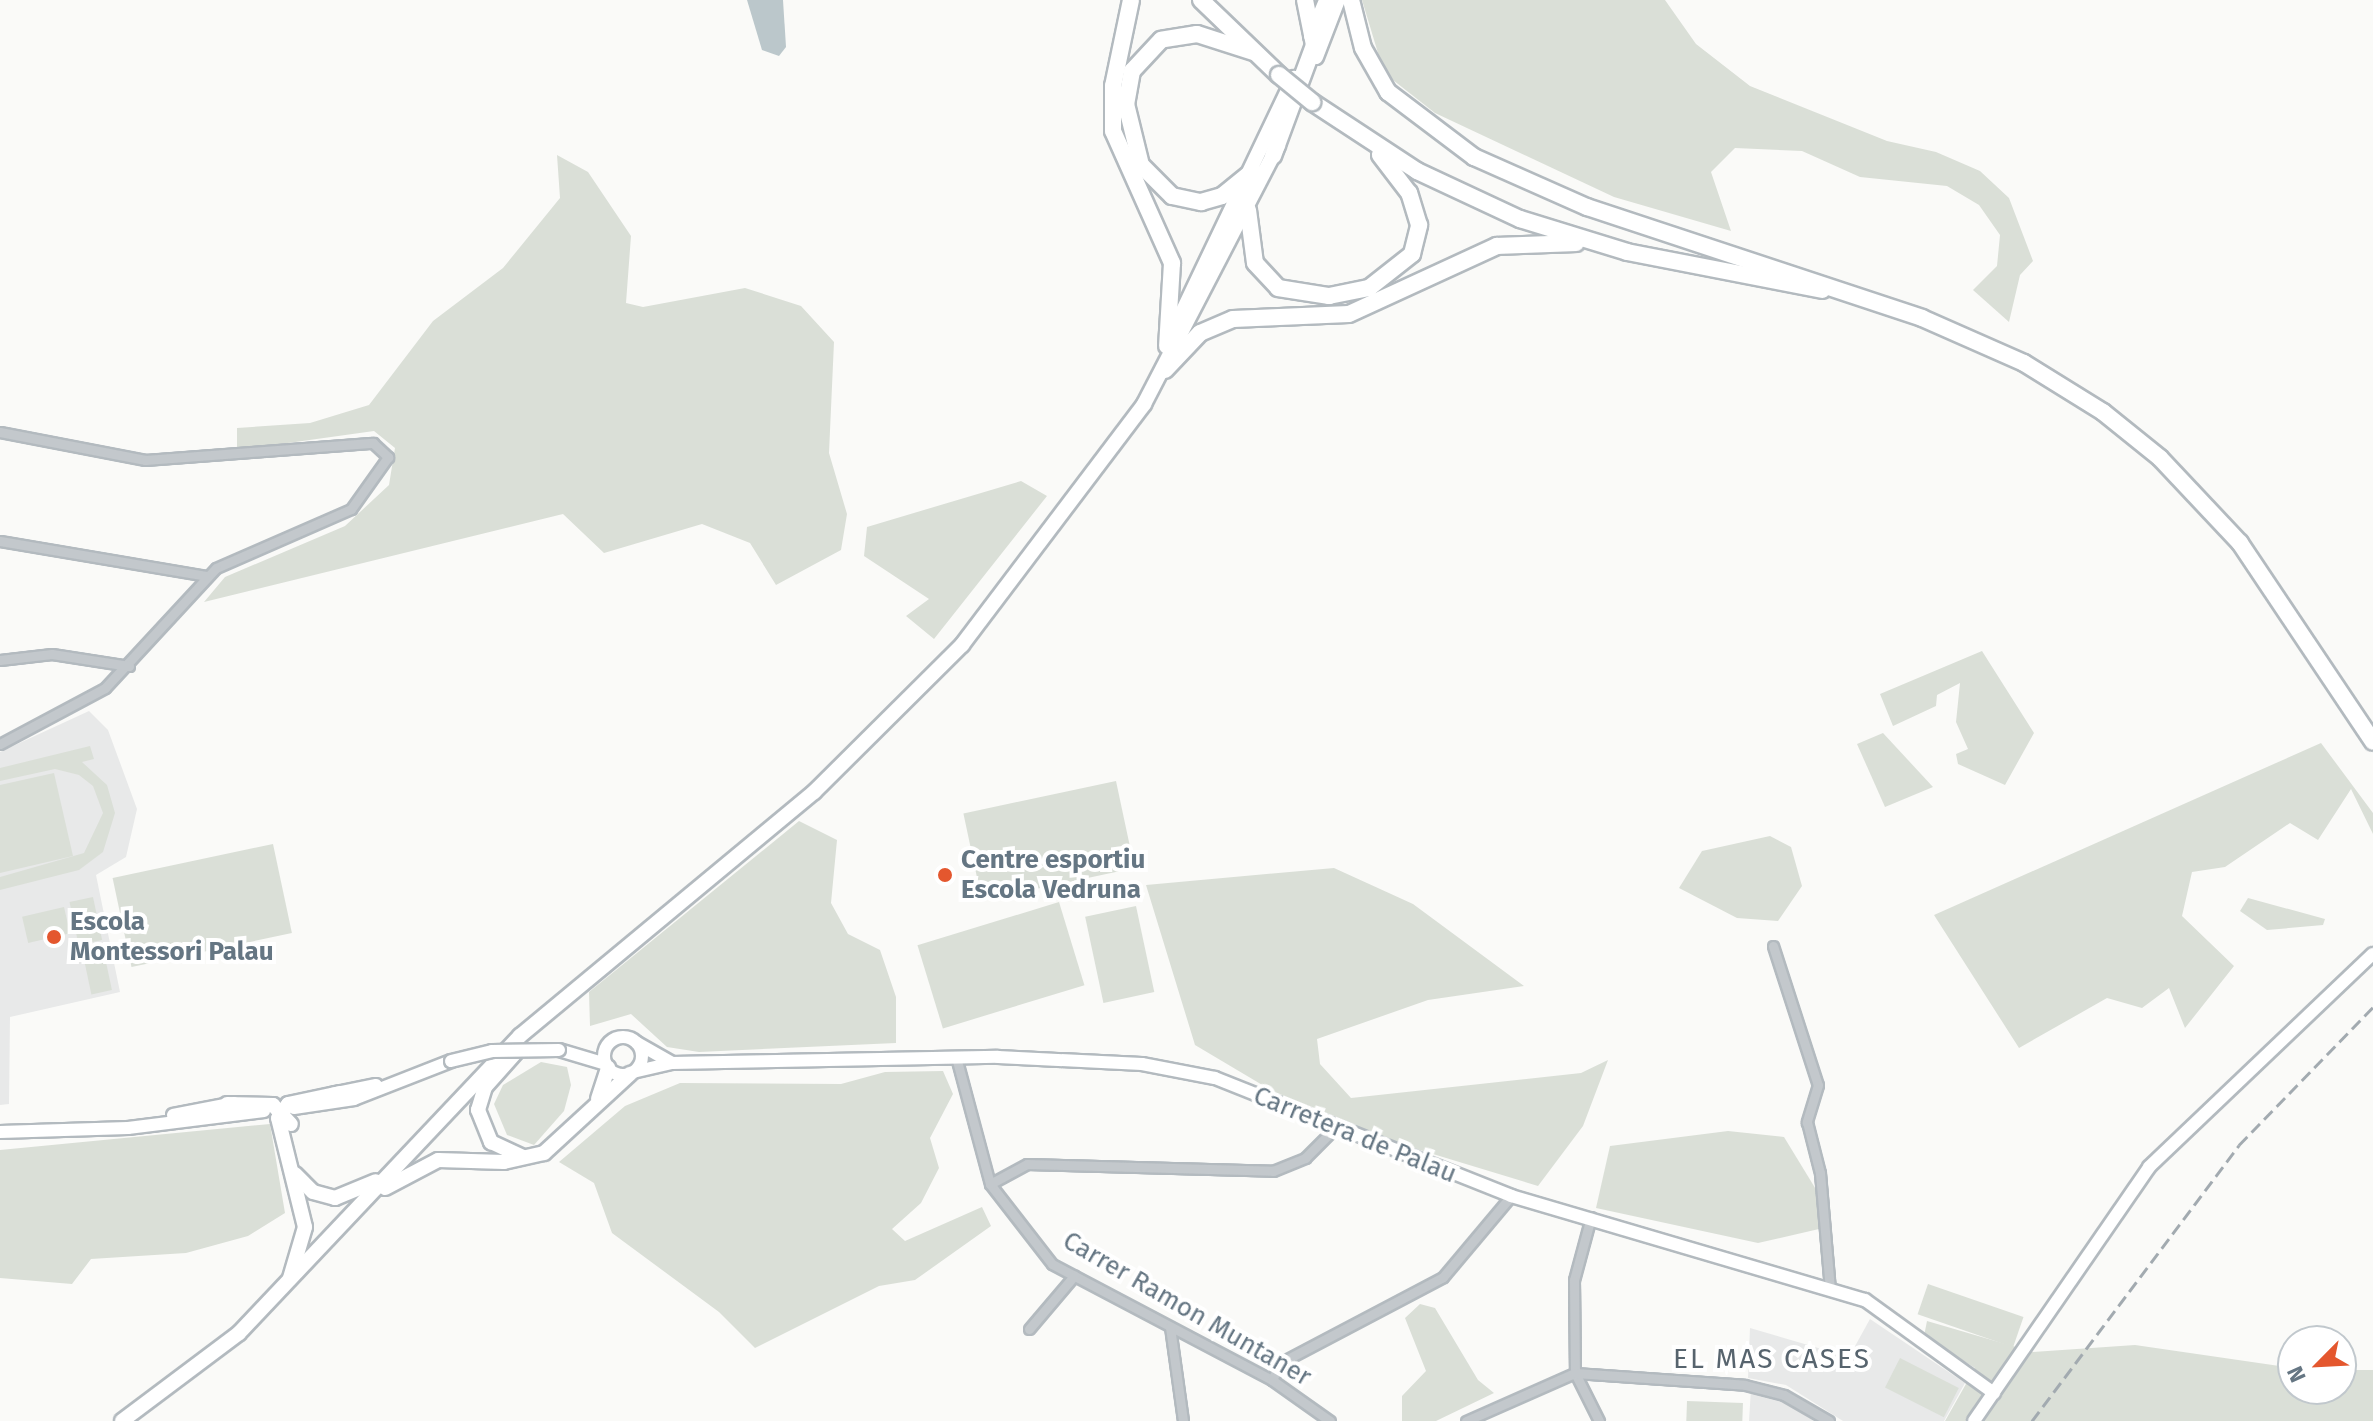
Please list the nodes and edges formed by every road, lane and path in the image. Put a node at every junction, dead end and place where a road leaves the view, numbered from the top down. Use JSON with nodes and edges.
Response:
{"nodes":[{"id":1,"x":1131,"y":0,"type":"edge"},
{"id":2,"x":1201,"y":0,"type":"edge"},
{"id":3,"x":1305,"y":0,"type":"edge"},
{"id":4,"x":1326,"y":0,"type":"edge"},
{"id":5,"x":1338,"y":0,"type":"edge"},
{"id":6,"x":1351,"y":0,"type":"edge"},
{"id":7,"x":1313,"y":33,"type":"junction"},
{"id":8,"x":1253,"y":52,"type":"junction"},
{"id":9,"x":1371,"y":144,"type":"junction"},
{"id":10,"x":1273,"y":156,"type":"junction"},
{"id":11,"x":1253,"y":171,"type":"junction"},
{"id":12,"x":1248,"y":210,"type":"junction"},
{"id":13,"x":1590,"y":242,"type":"junction"},
{"id":14,"x":1878,"y":303,"type":"junction"},
{"id":15,"x":1167,"y":346,"type":"junction"},
{"id":16,"x":1165,"y":370,"type":"junction"},
{"id":17,"x":1124,"y":430,"type":"junction"},
{"id":18,"x":0,"y":432,"type":"edge"},
{"id":19,"x":0,"y":541,"type":"edge"},
{"id":20,"x":206,"y":576,"type":"junction"},
{"id":21,"x":0,"y":660,"type":"edge"},
{"id":22,"x":129,"y":666,"type":"junction"},
{"id":23,"x":2373,"y":742,"type":"edge"},
{"id":24,"x":0,"y":744,"type":"edge"},
{"id":25,"x":1773,"y":946,"type":"dead end"},
{"id":26,"x":2373,"y":954,"type":"edge"},
{"id":27,"x":576,"y":987,"type":"junction"},
{"id":28,"x":610,"y":1042,"type":"junction"},
{"id":29,"x":636,"y":1042,"type":"junction"},
{"id":30,"x":582,"y":1053,"type":"junction"},
{"id":31,"x":956,"y":1057,"type":"junction"},
{"id":32,"x":672,"y":1063,"type":"junction"},
{"id":33,"x":607,"y":1066,"type":"junction"},
{"id":34,"x":631,"y":1073,"type":"junction"},
{"id":35,"x":407,"y":1078,"type":"junction"},
{"id":36,"x":340,"y":1093,"type":"junction"},
{"id":37,"x":227,"y":1104,"type":"junction"},
{"id":38,"x":594,"y":1106,"type":"junction"},
{"id":39,"x":305,"y":1107,"type":"junction"},
{"id":40,"x":281,"y":1110,"type":"junction"},
{"id":41,"x":257,"y":1111,"type":"junction"},
{"id":42,"x":142,"y":1126,"type":"junction"},
{"id":43,"x":1336,"y":1127,"type":"junction"},
{"id":44,"x":284,"y":1129,"type":"junction"},
{"id":45,"x":0,"y":1132,"type":"edge"},
{"id":46,"x":527,"y":1158,"type":"junction"},
{"id":47,"x":402,"y":1161,"type":"junction"},
{"id":48,"x":289,"y":1163,"type":"junction"},
{"id":49,"x":990,"y":1184,"type":"junction"},
{"id":50,"x":1511,"y":1196,"type":"junction"},
{"id":51,"x":357,"y":1212,"type":"junction"},
{"id":52,"x":1591,"y":1217,"type":"junction"},
{"id":53,"x":1074,"y":1276,"type":"junction"},
{"id":54,"x":285,"y":1289,"type":"junction"},
{"id":55,"x":1830,"y":1289,"type":"junction"},
{"id":56,"x":1170,"y":1327,"type":"junction"},
{"id":57,"x":1029,"y":1329,"type":"dead end"},
{"id":58,"x":1575,"y":1373,"type":"junction"},
{"id":59,"x":1272,"y":1380,"type":"junction"},
{"id":60,"x":1994,"y":1393,"type":"junction"},
{"id":61,"x":122,"y":1421,"type":"edge"},
{"id":62,"x":1183,"y":1421,"type":"edge"},
{"id":63,"x":1330,"y":1421,"type":"edge"},
{"id":64,"x":1466,"y":1421,"type":"edge"},
{"id":65,"x":1599,"y":1421,"type":"edge"},
{"id":66,"x":1829,"y":1421,"type":"edge"},
{"id":67,"x":1974,"y":1421,"type":"edge"}],
"edges":[{"from":1,"to":15,"type":"highway"},
{"from":2,"to":8,"type":"highway"},
{"from":3,"to":7,"type":"highway"},
{"from":4,"to":7,"type":"main road"},
{"from":5,"to":10,"type":"main road"},
{"from":6,"to":14,"type":"highway"},
{"from":7,"to":10,"type":"highway"},
{"from":7,"to":11,"type":"main road"},
{"from":8,"to":9,"type":"highway","bridge":true},
{"from":8,"to":11,"type":"highway"},
{"from":9,"to":12,"type":"highway"},
{"from":9,"to":13,"type":"highway"},
{"from":10,"to":12,"type":"main road"},
{"from":11,"to":15,"type":"main road"},
{"from":12,"to":16,"type":"main road"},
{"from":13,"to":14,"type":"highway"},
{"from":13,"to":16,"type":"highway"},
{"from":14,"to":23,"type":"highway"},
{"from":15,"to":17,"type":"main road"},
{"from":16,"to":17,"type":"main road"},
{"from":17,"to":27,"type":"main road"},
{"from":18,"to":20,"type":"street"},
{"from":19,"to":20,"type":"street"},
{"from":20,"to":22,"type":"street"},
{"from":21,"to":22,"type":"street"},
{"from":22,"to":24,"type":"street"},
{"from":25,"to":55,"type":"street"},
{"from":26,"to":60,"type":"street"},
{"from":27,"to":46,"type":"main road"},
{"from":27,"to":47,"type":"main road"},
{"from":28,"to":29,"type":"street"},
{"from":28,"to":30,"type":"street"},
{"from":28,"to":33,"type":"street"},
{"from":29,"to":32,"type":"street"},
{"from":29,"to":34,"type":"street"},
{"from":30,"to":33,"type":"street"},
{"from":30,"to":35,"type":"street","bridge":true},
{"from":31,"to":32,"type":"street","name":"Carretera de Palau"},
{"from":31,"to":43,"type":"street","name":"Carretera de Palau"},
{"from":31,"to":49,"type":"street","name":"Carrer Ramon Muntaner"},
{"from":32,"to":34,"type":"street","name":"Carretera de Palau"},
{"from":33,"to":34,"type":"street"},
{"from":33,"to":38,"type":"main road"},
{"from":34,"to":38,"type":"main road"},
{"from":35,"to":36,"type":"street"},
{"from":35,"to":39,"type":"street"},
{"from":36,"to":37,"type":"street"},
{"from":36,"to":40,"type":"main road"},
{"from":37,"to":40,"type":"main road"},
{"from":37,"to":42,"type":"street"},
{"from":38,"to":46,"type":"main road"},
{"from":39,"to":40,"type":"street"},
{"from":39,"to":44,"type":"main road"},
{"from":40,"to":41,"type":"street"},
{"from":40,"to":44,"type":"main road"},
{"from":41,"to":42,"type":"street"},
{"from":41,"to":44,"type":"main road"},
{"from":42,"to":45,"type":"street"},
{"from":43,"to":49,"type":"street"},
{"from":43,"to":50,"type":"street","name":"Carretera de Palau"},
{"from":44,"to":48,"type":"main road"},
{"from":46,"to":51,"type":"main road"},
{"from":47,"to":48,"type":"main road"},
{"from":47,"to":51,"type":"main road"},
{"from":48,"to":54,"type":"main road"},
{"from":49,"to":53,"type":"street","name":"Carrer Ramon Muntaner"},
{"from":50,"to":52,"type":"street","name":"Carretera de Palau"},
{"from":50,"to":59,"type":"street"},
{"from":51,"to":54,"type":"main road"},
{"from":52,"to":55,"type":"street","name":"Carretera de Palau"},
{"from":52,"to":58,"type":"street"},
{"from":53,"to":56,"type":"street","name":"Carrer Ramon Muntaner"},
{"from":53,"to":57,"type":"street"},
{"from":54,"to":61,"type":"main road"},
{"from":55,"to":60,"type":"street","name":"Carretera de Palau"},
{"from":56,"to":59,"type":"street","name":"Carrer Ramon Muntaner"},
{"from":56,"to":62,"type":"street"},
{"from":58,"to":64,"type":"street"},
{"from":58,"to":65,"type":"street"},
{"from":58,"to":66,"type":"street"},
{"from":59,"to":63,"type":"street","name":"Carrer Ramon Muntaner"},
{"from":60,"to":67,"type":"street"}]}
